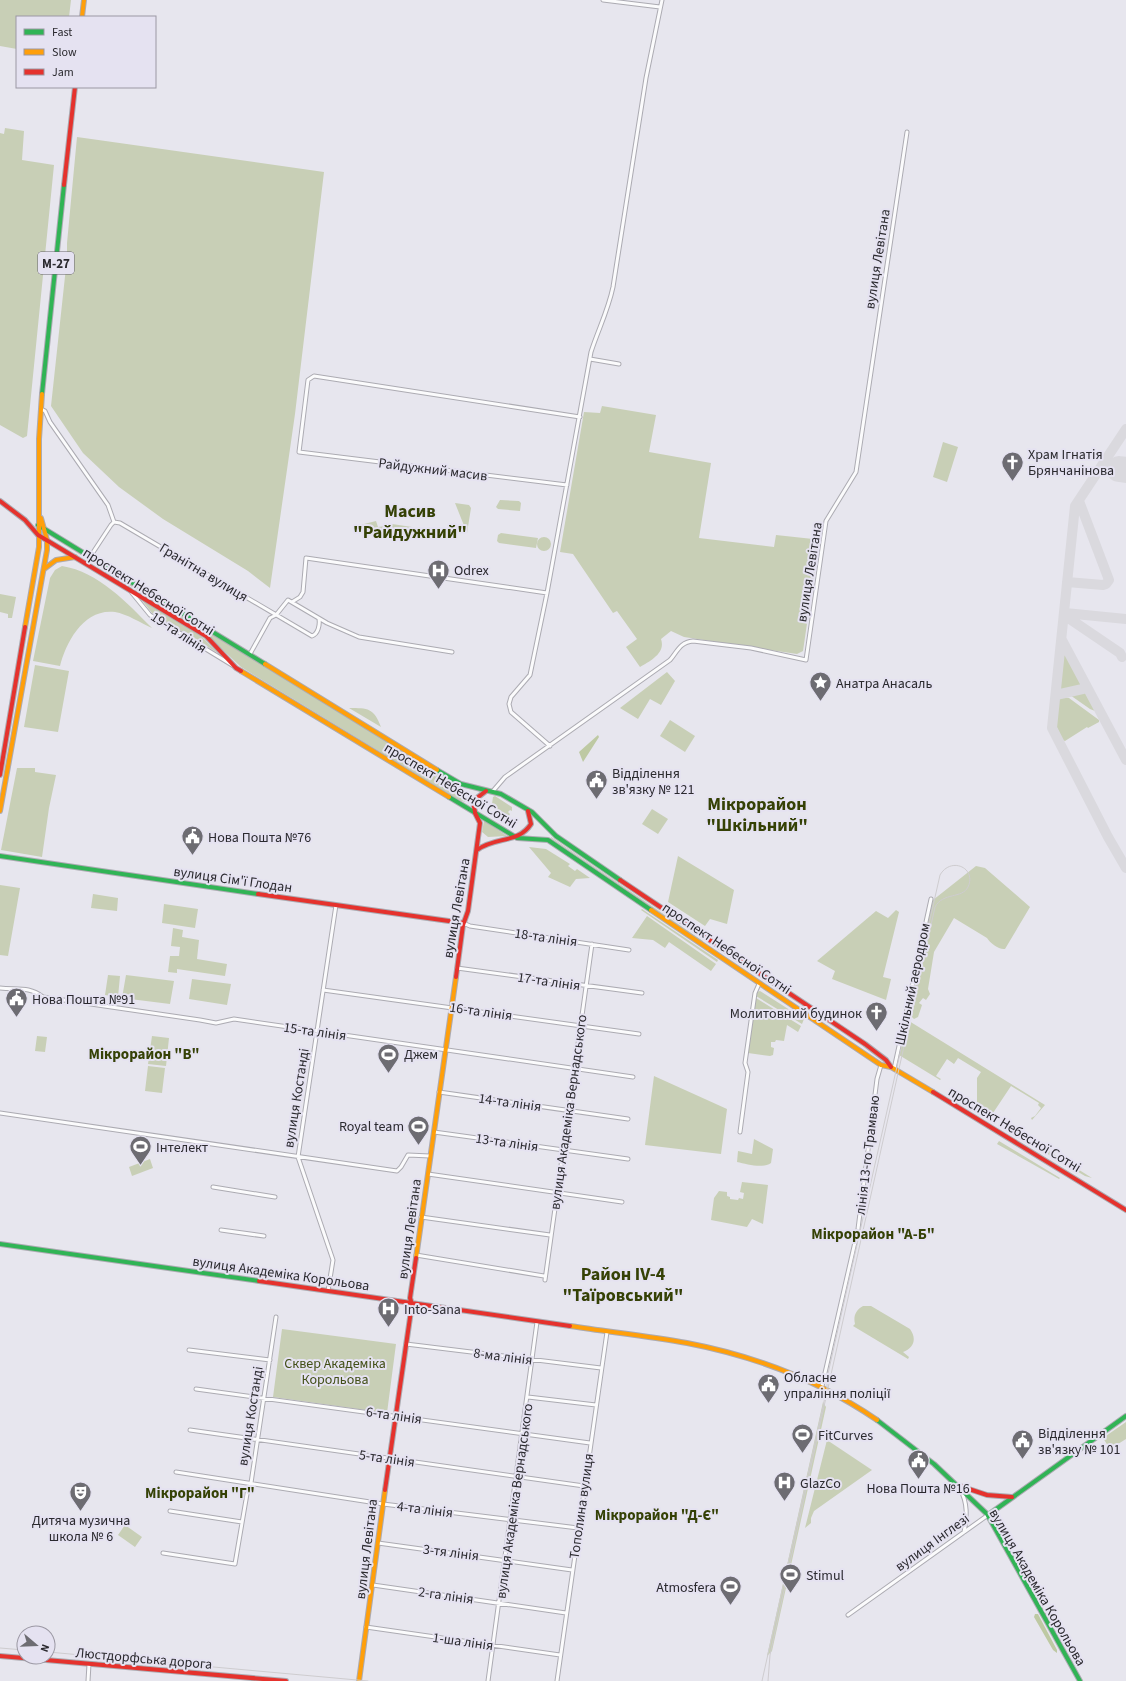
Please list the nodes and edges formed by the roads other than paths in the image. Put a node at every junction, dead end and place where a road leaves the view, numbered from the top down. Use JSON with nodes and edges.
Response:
{"nodes":[{"id":1,"x":84,"y":0,"type":"edge"},
{"id":2,"x":603,"y":0,"type":"edge"},
{"id":3,"x":662,"y":0,"type":"edge"},
{"id":4,"x":660,"y":7,"type":"junction"},
{"id":5,"x":82,"y":16,"type":"edge"},
{"id":6,"x":75,"y":88,"type":"edge"},
{"id":7,"x":907,"y":132,"type":"dead end"},
{"id":8,"x":590,"y":359,"type":"junction"},
{"id":9,"x":619,"y":364,"type":"dead end"},
{"id":10,"x":41,"y":409,"type":"junction"},
{"id":11,"x":580,"y":417,"type":"junction"},
{"id":12,"x":567,"y":485,"type":"junction"},
{"id":13,"x":0,"y":501,"type":"edge"},
{"id":14,"x":40,"y":517,"type":"junction"},
{"id":15,"x":25,"y":520,"type":"junction"},
{"id":16,"x":114,"y":522,"type":"junction"},
{"id":17,"x":38,"y":525,"type":"junction"},
{"id":18,"x":44,"y":529,"type":"junction"},
{"id":19,"x":38,"y":535,"type":"junction"},
{"id":20,"x":46,"y":540,"type":"junction"},
{"id":21,"x":75,"y":557,"type":"junction"},
{"id":22,"x":90,"y":557,"type":"junction"},
{"id":23,"x":43,"y":570,"type":"junction"},
{"id":24,"x":128,"y":588,"type":"junction"},
{"id":25,"x":547,"y":593,"type":"junction"},
{"id":26,"x":292,"y":602,"type":"junction"},
{"id":27,"x":276,"y":615,"type":"junction"},
{"id":28,"x":319,"y":618,"type":"junction"},
{"id":29,"x":452,"y":652,"type":"dead end"},
{"id":30,"x":250,"y":654,"type":"junction"},
{"id":31,"x":236,"y":668,"type":"junction"},
{"id":32,"x":550,"y":746,"type":"junction"},
{"id":33,"x":0,"y":775,"type":"edge"},
{"id":34,"x":488,"y":791,"type":"junction"},
{"id":35,"x":493,"y":791,"type":"junction"},
{"id":36,"x":528,"y":810,"type":"junction"},
{"id":37,"x":0,"y":811,"type":"edge"},
{"id":38,"x":475,"y":812,"type":"junction"},
{"id":39,"x":517,"y":838,"type":"junction"},
{"id":40,"x":477,"y":850,"type":"junction"},
{"id":41,"x":0,"y":856,"type":"edge"},
{"id":42,"x":931,"y":899,"type":"dead end"},
{"id":43,"x":336,"y":905,"type":"junction"},
{"id":44,"x":463,"y":923,"type":"junction"},
{"id":45,"x":708,"y":940,"type":"junction"},
{"id":46,"x":592,"y":944,"type":"junction"},
{"id":47,"x":704,"y":946,"type":"junction"},
{"id":48,"x":629,"y":950,"type":"dead end"},
{"id":49,"x":457,"y":968,"type":"junction"},
{"id":50,"x":759,"y":984,"type":"junction"},
{"id":51,"x":586,"y":986,"type":"junction"},
{"id":52,"x":0,"y":988,"type":"edge"},
{"id":53,"x":323,"y":990,"type":"junction"},
{"id":54,"x":642,"y":993,"type":"dead end"},
{"id":55,"x":451,"y":1007,"type":"junction"},
{"id":56,"x":580,"y":1026,"type":"junction"},
{"id":57,"x":317,"y":1031,"type":"junction"},
{"id":58,"x":638,"y":1034,"type":"dead end"},
{"id":59,"x":445,"y":1050,"type":"junction"},
{"id":60,"x":881,"y":1065,"type":"junction"},
{"id":61,"x":574,"y":1068,"type":"junction"},
{"id":62,"x":892,"y":1068,"type":"junction"},
{"id":63,"x":633,"y":1077,"type":"dead end"},
{"id":64,"x":439,"y":1092,"type":"junction"},
{"id":65,"x":568,"y":1110,"type":"junction"},
{"id":66,"x":0,"y":1113,"type":"edge"},
{"id":67,"x":628,"y":1119,"type":"dead end"},
{"id":68,"x":434,"y":1132,"type":"junction"},
{"id":69,"x":740,"y":1132,"type":"dead end"},
{"id":70,"x":562,"y":1150,"type":"junction"},
{"id":71,"x":298,"y":1156,"type":"junction"},
{"id":72,"x":430,"y":1156,"type":"junction"},
{"id":73,"x":628,"y":1159,"type":"dead end"},
{"id":74,"x":428,"y":1174,"type":"junction"},
{"id":75,"x":213,"y":1187,"type":"dead end"},
{"id":76,"x":556,"y":1192,"type":"junction"},
{"id":77,"x":275,"y":1197,"type":"dead end"},
{"id":78,"x":622,"y":1202,"type":"dead end"},
{"id":79,"x":1126,"y":1210,"type":"edge"},
{"id":80,"x":422,"y":1217,"type":"junction"},
{"id":81,"x":220,"y":1230,"type":"dead end"},
{"id":82,"x":550,"y":1235,"type":"junction"},
{"id":83,"x":264,"y":1236,"type":"dead end"},
{"id":84,"x":0,"y":1244,"type":"edge"},
{"id":85,"x":416,"y":1255,"type":"junction"},
{"id":86,"x":544,"y":1276,"type":"junction"},
{"id":87,"x":545,"y":1280,"type":"dead end"},
{"id":88,"x":328,"y":1291,"type":"junction"},
{"id":89,"x":412,"y":1304,"type":"junction"},
{"id":90,"x":276,"y":1317,"type":"dead end"},
{"id":91,"x":538,"y":1322,"type":"junction"},
{"id":92,"x":607,"y":1332,"type":"junction"},
{"id":93,"x":406,"y":1344,"type":"junction"},
{"id":94,"x":189,"y":1350,"type":"dead end"},
{"id":95,"x":270,"y":1360,"type":"junction"},
{"id":96,"x":533,"y":1360,"type":"junction"},
{"id":97,"x":601,"y":1368,"type":"junction"},
{"id":98,"x":822,"y":1386,"type":"junction"},
{"id":99,"x":196,"y":1389,"type":"dead end"},
{"id":100,"x":528,"y":1397,"type":"junction"},
{"id":101,"x":264,"y":1398,"type":"junction"},
{"id":102,"x":596,"y":1405,"type":"junction"},
{"id":103,"x":395,"y":1415,"type":"junction"},
{"id":104,"x":1126,"y":1416,"type":"edge"},
{"id":105,"x":190,"y":1430,"type":"dead end"},
{"id":106,"x":523,"y":1435,"type":"junction"},
{"id":107,"x":258,"y":1440,"type":"junction"},
{"id":108,"x":590,"y":1443,"type":"junction"},
{"id":109,"x":389,"y":1458,"type":"junction"},
{"id":110,"x":176,"y":1472,"type":"dead end"},
{"id":111,"x":517,"y":1476,"type":"junction"},
{"id":112,"x":251,"y":1483,"type":"junction"},
{"id":113,"x":584,"y":1486,"type":"junction"},
{"id":114,"x":959,"y":1486,"type":"junction"},
{"id":115,"x":1012,"y":1497,"type":"junction"},
{"id":116,"x":383,"y":1504,"type":"junction"},
{"id":117,"x":170,"y":1511,"type":"dead end"},
{"id":118,"x":988,"y":1515,"type":"junction"},
{"id":119,"x":511,"y":1519,"type":"junction"},
{"id":120,"x":242,"y":1522,"type":"junction"},
{"id":121,"x":578,"y":1528,"type":"junction"},
{"id":122,"x":964,"y":1532,"type":"junction"},
{"id":123,"x":378,"y":1543,"type":"junction"},
{"id":124,"x":163,"y":1553,"type":"dead end"},
{"id":125,"x":505,"y":1559,"type":"junction"},
{"id":126,"x":572,"y":1570,"type":"junction"},
{"id":127,"x":372,"y":1585,"type":"junction"},
{"id":128,"x":500,"y":1603,"type":"junction"},
{"id":129,"x":566,"y":1613,"type":"junction"},
{"id":130,"x":848,"y":1615,"type":"dead end"},
{"id":131,"x":366,"y":1627,"type":"junction"},
{"id":132,"x":494,"y":1645,"type":"junction"},
{"id":133,"x":560,"y":1655,"type":"junction"},
{"id":134,"x":0,"y":1656,"type":"edge"},
{"id":135,"x":89,"y":1664,"type":"junction"},
{"id":136,"x":224,"y":1676,"type":"junction"},
{"id":137,"x":88,"y":1681,"type":"edge"},
{"id":138,"x":223,"y":1681,"type":"edge"},
{"id":139,"x":286,"y":1681,"type":"edge"},
{"id":140,"x":360,"y":1681,"type":"edge"},
{"id":141,"x":488,"y":1681,"type":"edge"},
{"id":142,"x":557,"y":1681,"type":"edge"},
{"id":143,"x":1080,"y":1681,"type":"edge"}],
"edges":[{"from":1,"to":5,"type":"main road"},
{"from":2,"to":4,"type":"street"},
{"from":3,"to":4,"type":"street"},
{"from":4,"to":8,"type":"street"},
{"from":6,"to":10,"type":"main road","number":"М-27"},
{"from":7,"to":32,"type":"street","name":"вулиця Левітана"},
{"from":8,"to":9,"type":"street"},
{"from":8,"to":11,"type":"street"},
{"from":10,"to":14,"type":"main road","number":"М-27"},
{"from":10,"to":16,"type":"street"},
{"from":11,"to":12,"type":"street"},
{"from":11,"to":12,"type":"street","name":"Райдужний масив"},
{"from":12,"to":25,"type":"street"},
{"from":13,"to":15,"type":"main road","name":"проспект Небесної Сотні"},
{"from":14,"to":17,"type":"main road"},
{"from":14,"to":18,"type":"main road"},
{"from":15,"to":17,"type":"main road","name":"проспект Небесної Сотні"},
{"from":15,"to":19,"type":"main road","name":"проспект Небесної Сотні"},
{"from":16,"to":22,"type":"street"},
{"from":16,"to":27,"type":"street","name":"Гранітна вулиця"},
{"from":17,"to":18,"type":"main road","name":"проспект Небесної Сотні"},
{"from":17,"to":19,"type":"main road"},
{"from":18,"to":20,"type":"main road"},
{"from":18,"to":22,"type":"main road","name":"проспект Небесної Сотні"},
{"from":19,"to":20,"type":"main road","name":"проспект Небесної Сотні"},
{"from":19,"to":33,"type":"main road"},
{"from":20,"to":21,"type":"main road","name":"проспект Небесної Сотні"},
{"from":20,"to":23,"type":"main road"},
{"from":21,"to":23,"type":"main road"},
{"from":21,"to":24,"type":"main road","name":"проспект Небесної Сотні"},
{"from":22,"to":30,"type":"main road","name":"проспект Небесної Сотні"},
{"from":23,"to":37,"type":"main road"},
{"from":24,"to":31,"type":"main road","name":"проспект Небесної Сотні"},
{"from":24,"to":31,"type":"street","name":"19-та лінія"},
{"from":25,"to":26,"type":"street"},
{"from":25,"to":32,"type":"street"},
{"from":26,"to":27,"type":"street"},
{"from":26,"to":28,"type":"street"},
{"from":27,"to":28,"type":"street","name":"Гранітна вулиця"},
{"from":27,"to":30,"type":"street"},
{"from":28,"to":29,"type":"street"},
{"from":30,"to":34,"type":"main road","name":"проспект Небесної Сотні"},
{"from":31,"to":38,"type":"main road","name":"проспект Небесної Сотні"},
{"from":32,"to":35,"type":"street","name":"вулиця Левітана"},
{"from":34,"to":35,"type":"main road","name":"проспект Небесної Сотні"},
{"from":34,"to":38,"type":"main road","name":"вулиця Левітана"},
{"from":35,"to":36,"type":"main road","name":"проспект Небесної Сотні"},
{"from":36,"to":39,"type":"main road"},
{"from":36,"to":45,"type":"main road","name":"проспект Небесної Сотні"},
{"from":38,"to":39,"type":"main road","name":"проспект Небесної Сотні"},
{"from":38,"to":40,"type":"main road","name":"вулиця Левітана"},
{"from":39,"to":40,"type":"main road"},
{"from":39,"to":47,"type":"main road","name":"проспект Небесної Сотні"},
{"from":40,"to":44,"type":"main road","name":"вулиця Левітана"},
{"from":41,"to":43,"type":"main road","name":"вулиця Сім'ї Глодан"},
{"from":42,"to":62,"type":"street","name":"Шкільний аеродром"},
{"from":43,"to":44,"type":"main road","name":"вулиця Сім'ї Глодан"},
{"from":43,"to":53,"type":"street","name":"вулиця Костанді"},
{"from":44,"to":46,"type":"street","name":"18-та лінія"},
{"from":44,"to":49,"type":"main road","name":"вулиця Левітана"},
{"from":45,"to":47,"type":"main road"},
{"from":45,"to":62,"type":"main road","name":"проспект Небесної Сотні"},
{"from":46,"to":48,"type":"street","name":"18-та лінія"},
{"from":46,"to":51,"type":"street","name":"вулиця Академіка Вернадського"},
{"from":47,"to":50,"type":"main road","name":"проспект Небесної Сотні"},
{"from":49,"to":51,"type":"street","name":"17-та лінія"},
{"from":49,"to":55,"type":"main road","name":"вулиця Левітана"},
{"from":50,"to":60,"type":"main road","name":"проспект Небесної Сотні"},
{"from":50,"to":69,"type":"street"},
{"from":51,"to":54,"type":"street","name":"17-та лінія"},
{"from":51,"to":56,"type":"street","name":"вулиця Академіка Вернадського"},
{"from":52,"to":57,"type":"street","name":"15-та лінія"},
{"from":53,"to":55,"type":"street","name":"16-та лінія"},
{"from":53,"to":57,"type":"street","name":"вулиця Костанді"},
{"from":55,"to":56,"type":"street","name":"16-та лінія"},
{"from":55,"to":59,"type":"main road","name":"вулиця Левітана"},
{"from":56,"to":58,"type":"street","name":"16-та лінія"},
{"from":56,"to":61,"type":"street","name":"вулиця Академіка Вернадського"},
{"from":57,"to":59,"type":"street","name":"15-та лінія"},
{"from":57,"to":71,"type":"street","name":"вулиця Костанді"},
{"from":59,"to":61,"type":"street","name":"15-та лінія"},
{"from":59,"to":64,"type":"main road","name":"вулиця Левітана"},
{"from":60,"to":62,"type":"main road","name":"проспект Небесної Сотні"},
{"from":60,"to":98,"type":"street","name":"лінія 13-го Трамваю"},
{"from":61,"to":63,"type":"street","name":"15-та лінія"},
{"from":61,"to":65,"type":"street","name":"вулиця Академіка Вернадського"},
{"from":62,"to":79,"type":"main road","name":"проспект Небесної Сотні"},
{"from":64,"to":65,"type":"street","name":"14-та лінія"},
{"from":64,"to":68,"type":"main road","name":"вулиця Левітана"},
{"from":65,"to":67,"type":"street","name":"14-та лінія"},
{"from":65,"to":70,"type":"street","name":"вулиця Академіка Вернадського"},
{"from":66,"to":71,"type":"street"},
{"from":68,"to":70,"type":"street","name":"13-та лінія"},
{"from":68,"to":72,"type":"main road","name":"вулиця Левітана"},
{"from":70,"to":73,"type":"street","name":"13-та лінія"},
{"from":70,"to":76,"type":"street","name":"вулиця Академіка Вернадського"},
{"from":71,"to":72,"type":"street"},
{"from":71,"to":88,"type":"street","name":"вулиця Костанді"},
{"from":72,"to":74,"type":"main road","name":"вулиця Левітана"},
{"from":74,"to":76,"type":"street"},
{"from":74,"to":80,"type":"main road","name":"вулиця Левітана"},
{"from":75,"to":77,"type":"street"},
{"from":76,"to":78,"type":"street"},
{"from":76,"to":82,"type":"street","name":"вулиця Академіка Вернадського"},
{"from":80,"to":82,"type":"street"},
{"from":80,"to":85,"type":"main road","name":"вулиця Левітана"},
{"from":81,"to":83,"type":"street"},
{"from":82,"to":86,"type":"street","name":"вулиця Академіка Вернадського"},
{"from":84,"to":88,"type":"main road","name":"вулиця Академіка Корольова"},
{"from":85,"to":86,"type":"street"},
{"from":85,"to":89,"type":"main road","name":"вулиця Левітана"},
{"from":86,"to":87,"type":"street","name":"вулиця Академіка Вернадського"},
{"from":88,"to":89,"type":"main road","name":"вулиця Академіка Корольова"},
{"from":89,"to":91,"type":"main road","name":"вулиця Академіка Корольова"},
{"from":89,"to":93,"type":"main road","name":"вулиця Левітана"},
{"from":90,"to":95,"type":"street","name":"вулиця Костанді"},
{"from":91,"to":92,"type":"main road","name":"вулиця Академіка Корольова"},
{"from":91,"to":96,"type":"street","name":"вулиця Академіка Вернадського"},
{"from":92,"to":97,"type":"street","name":"Тополина вулиця"},
{"from":92,"to":98,"type":"main road","name":"вулиця Академіка Корольова"},
{"from":93,"to":96,"type":"street","name":"8-ма лінія"},
{"from":93,"to":103,"type":"main road","name":"вулиця Левітана"},
{"from":94,"to":95,"type":"street"},
{"from":95,"to":101,"type":"street","name":"вулиця Костанді"},
{"from":96,"to":97,"type":"street","name":"8-ма лінія"},
{"from":96,"to":100,"type":"street","name":"вулиця Академіка Вернадського"},
{"from":97,"to":102,"type":"street","name":"Тополина вулиця"},
{"from":98,"to":114,"type":"main road","name":"вулиця Академіка Корольова"},
{"from":99,"to":101,"type":"street","name":"6-та лінія"},
{"from":100,"to":102,"type":"street"},
{"from":100,"to":106,"type":"street","name":"вулиця Академіка Вернадського"},
{"from":101,"to":103,"type":"street","name":"6-та лінія"},
{"from":101,"to":107,"type":"street","name":"вулиця Костанді"},
{"from":102,"to":108,"type":"street","name":"Тополина вулиця"},
{"from":103,"to":106,"type":"street","name":"6-та лінія"},
{"from":103,"to":109,"type":"main road","name":"вулиця Левітана"},
{"from":104,"to":115,"type":"main road","name":"вулиця Інглезі"},
{"from":105,"to":107,"type":"street","name":"5-та лінія"},
{"from":106,"to":108,"type":"street","name":"6-та лінія"},
{"from":106,"to":111,"type":"street","name":"вулиця Академіка Вернадського"},
{"from":107,"to":109,"type":"street","name":"5-та лінія"},
{"from":107,"to":112,"type":"street","name":"вулиця Костанді"},
{"from":108,"to":113,"type":"street","name":"Тополина вулиця"},
{"from":109,"to":111,"type":"street","name":"5-та лінія"},
{"from":109,"to":116,"type":"main road","name":"вулиця Левітана"},
{"from":110,"to":112,"type":"street","name":"4-та лінія"},
{"from":111,"to":113,"type":"street","name":"5-та лінія"},
{"from":111,"to":119,"type":"street","name":"вулиця Академіка Вернадського"},
{"from":112,"to":116,"type":"street","name":"4-та лінія"},
{"from":112,"to":120,"type":"street","name":"вулиця Костанді"},
{"from":113,"to":121,"type":"street","name":"Тополина вулиця"},
{"from":114,"to":115,"type":"main road"},
{"from":114,"to":118,"type":"main road","name":"вулиця Академіка Корольова"},
{"from":114,"to":122,"type":"street"},
{"from":115,"to":118,"type":"main road","name":"вулиця Інглезі"},
{"from":116,"to":119,"type":"street","name":"4-та лінія"},
{"from":116,"to":123,"type":"main road","name":"вулиця Левітана"},
{"from":117,"to":120,"type":"street"},
{"from":118,"to":122,"type":"street","name":"вулиця Інглезі"},
{"from":118,"to":143,"type":"main road","name":"вулиця Академіка Корольова"},
{"from":119,"to":121,"type":"street","name":"4-та лінія"},
{"from":119,"to":125,"type":"street","name":"вулиця Академіка Вернадського"},
{"from":120,"to":124,"type":"street","name":"вулиця Костанді"},
{"from":121,"to":126,"type":"street","name":"Тополина вулиця"},
{"from":122,"to":130,"type":"street","name":"вулиця Інглезі"},
{"from":123,"to":125,"type":"street","name":"3-тя лінія"},
{"from":123,"to":127,"type":"main road","name":"вулиця Левітана"},
{"from":125,"to":126,"type":"street","name":"3-тя лінія"},
{"from":125,"to":128,"type":"street","name":"вулиця Академіка Вернадського"},
{"from":126,"to":129,"type":"street","name":"Тополина вулиця"},
{"from":127,"to":128,"type":"street","name":"2-га лінія"},
{"from":127,"to":131,"type":"main road","name":"вулиця Левітана"},
{"from":128,"to":129,"type":"street","name":"2-га лінія"},
{"from":128,"to":132,"type":"street","name":"вулиця Академіка Вернадського"},
{"from":129,"to":133,"type":"street","name":"Тополина вулиця"},
{"from":131,"to":132,"type":"street","name":"1-ша лінія"},
{"from":131,"to":140,"type":"main road","name":"вулиця Левітана"},
{"from":132,"to":133,"type":"street","name":"1-ша лінія"},
{"from":132,"to":141,"type":"street","name":"вулиця Академіка Вернадського"},
{"from":133,"to":142,"type":"street","name":"Тополина вулиця"},
{"from":134,"to":135,"type":"main road","name":"Люстдорфська дорога"},
{"from":135,"to":136,"type":"main road","name":"Люстдорфська дорога"},
{"from":135,"to":137,"type":"street"},
{"from":136,"to":138,"type":"main road"},
{"from":136,"to":139,"type":"main road","name":"Люстдорфська дорога"}]}
